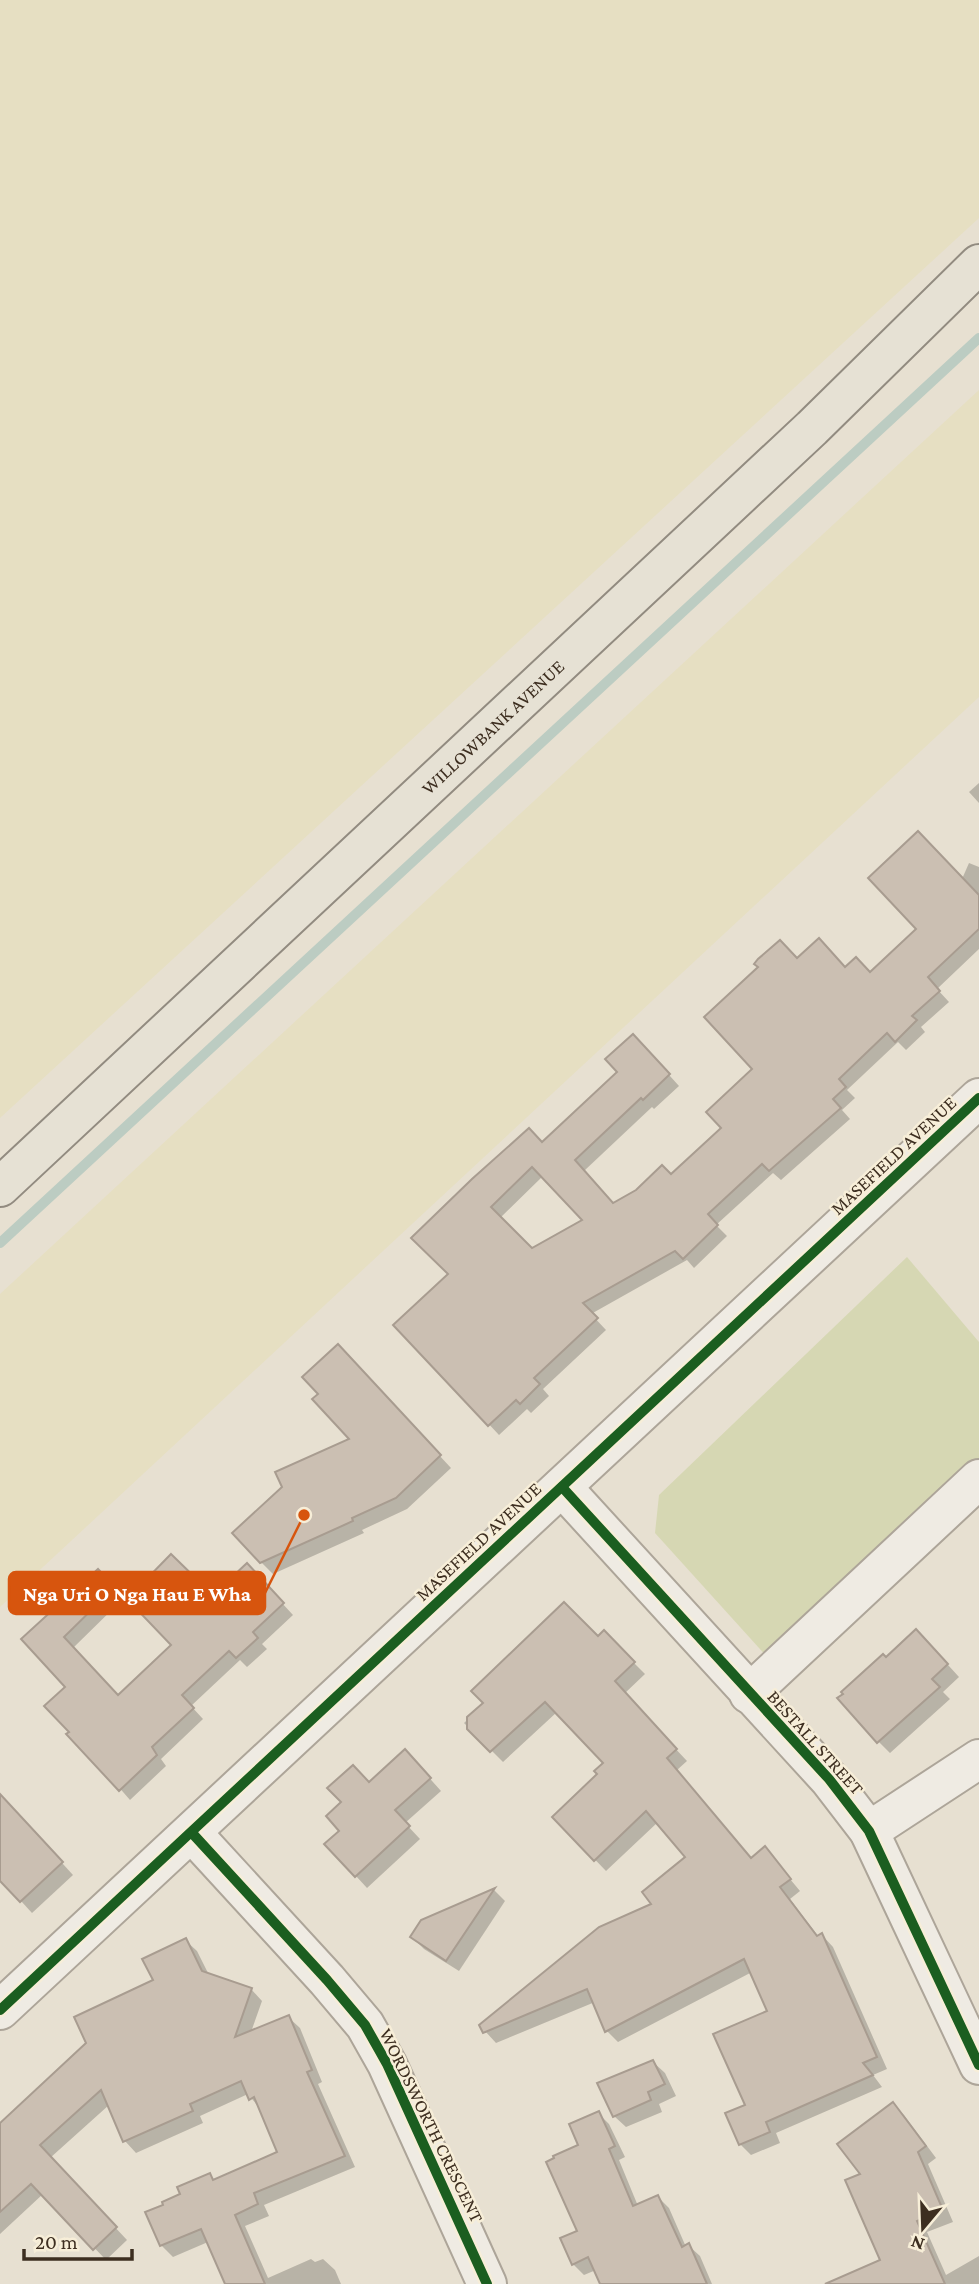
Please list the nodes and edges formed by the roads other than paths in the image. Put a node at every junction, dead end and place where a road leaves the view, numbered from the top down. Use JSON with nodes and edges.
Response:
{"nodes":[{"id":1,"x":979,"y":264,"type":"edge"},
{"id":2,"x":979,"y":1098,"type":"edge"},
{"id":3,"x":0,"y":1187,"type":"edge"},
{"id":4,"x":979,"y":1479,"type":"edge"},
{"id":5,"x":562,"y":1487,"type":"junction"},
{"id":6,"x":749,"y":1693,"type":"junction"},
{"id":7,"x":979,"y":1759,"type":"edge"},
{"id":8,"x":869,"y":1831,"type":"junction"},
{"id":9,"x":192,"y":1833,"type":"junction"},
{"id":10,"x":0,"y":2010,"type":"edge"},
{"id":11,"x":979,"y":2065,"type":"edge"},
{"id":12,"x":487,"y":2284,"type":"edge"}],
"edges":[{"from":1,"to":3,"type":"main road","name":"WILLOWBANK AVENUE"},
{"from":2,"to":5,"type":"street","name":"MASEFIELD AVENUE"},
{"from":4,"to":6,"type":"street"},
{"from":5,"to":6,"type":"street","name":"BESTALL STREET"},
{"from":5,"to":9,"type":"street","name":"MASEFIELD AVENUE"},
{"from":6,"to":8,"type":"street","name":"BESTALL STREET"},
{"from":7,"to":8,"type":"street"},
{"from":8,"to":11,"type":"street","name":"BESTALL STREET"},
{"from":9,"to":10,"type":"street","name":"MASEFIELD AVENUE"},
{"from":9,"to":12,"type":"street","name":"WORDSWORTH CRESCENT"}]}
